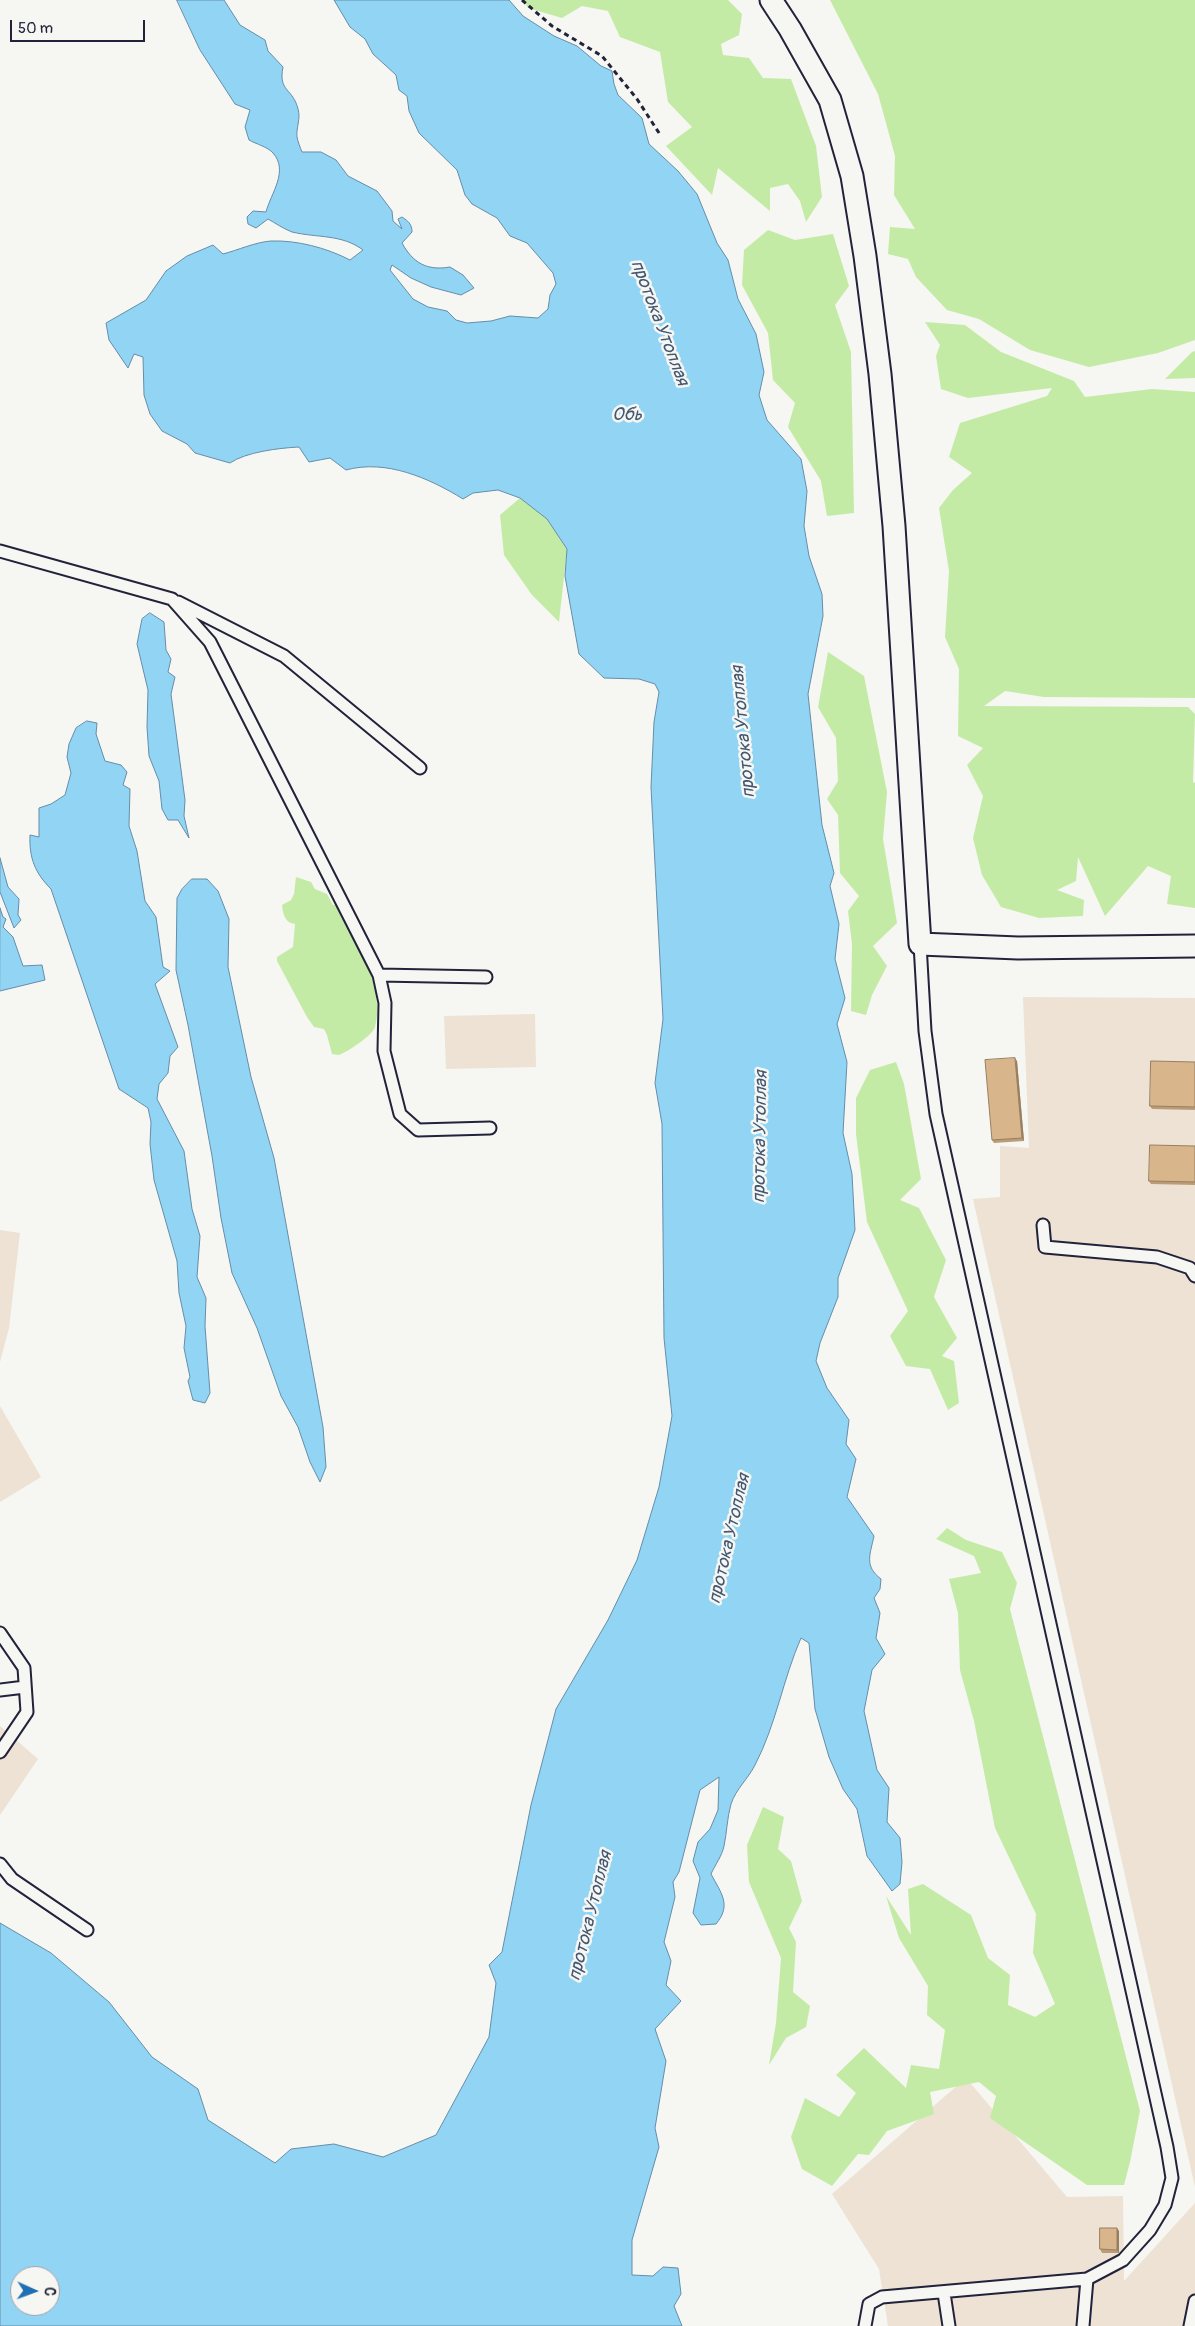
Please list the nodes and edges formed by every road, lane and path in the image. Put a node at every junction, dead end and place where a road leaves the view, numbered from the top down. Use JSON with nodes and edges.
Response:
{"nodes":[{"id":1,"x":522,"y":0,"type":"edge"},
{"id":2,"x":771,"y":0,"type":"edge"},
{"id":3,"x":661,"y":136,"type":"dead end"},
{"id":4,"x":0,"y":551,"type":"edge"},
{"id":5,"x":172,"y":599,"type":"junction"},
{"id":6,"x":420,"y":768,"type":"dead end"},
{"id":7,"x":920,"y":944,"type":"junction"},
{"id":8,"x":1195,"y":946,"type":"edge"},
{"id":9,"x":380,"y":975,"type":"junction"},
{"id":10,"x":486,"y":977,"type":"dead end"},
{"id":11,"x":490,"y":1128,"type":"dead end"},
{"id":12,"x":1043,"y":1225,"type":"dead end"},
{"id":13,"x":1195,"y":1276,"type":"edge"},
{"id":14,"x":0,"y":1633,"type":"edge"},
{"id":15,"x":25,"y":1687,"type":"junction"},
{"id":16,"x":0,"y":1690,"type":"edge"},
{"id":17,"x":0,"y":1752,"type":"edge"},
{"id":18,"x":0,"y":1864,"type":"edge"},
{"id":19,"x":87,"y":1930,"type":"dead end"},
{"id":20,"x":1087,"y":2279,"type":"junction"},
{"id":21,"x":944,"y":2293,"type":"junction"},
{"id":22,"x":1195,"y":2302,"type":"edge"},
{"id":23,"x":1191,"y":2325,"type":"edge"},
{"id":24,"x":865,"y":2326,"type":"edge"},
{"id":25,"x":949,"y":2326,"type":"edge"},
{"id":26,"x":1084,"y":2326,"type":"edge"}],
"edges":[{"from":1,"to":3,"type":"path"},
{"from":2,"to":7,"type":"street"},
{"from":4,"to":5,"type":"lane"},
{"from":5,"to":6,"type":"lane"},
{"from":5,"to":9,"type":"lane"},
{"from":7,"to":8,"type":"street"},
{"from":7,"to":20,"type":"lane"},
{"from":9,"to":10,"type":"lane"},
{"from":9,"to":11,"type":"lane"},
{"from":12,"to":13,"type":"lane"},
{"from":14,"to":15,"type":"lane"},
{"from":15,"to":16,"type":"lane"},
{"from":15,"to":17,"type":"lane"},
{"from":18,"to":19,"type":"lane"},
{"from":20,"to":21,"type":"lane"},
{"from":20,"to":26,"type":"lane"},
{"from":21,"to":24,"type":"lane"},
{"from":21,"to":25,"type":"lane"},
{"from":22,"to":23,"type":"lane"}]}
